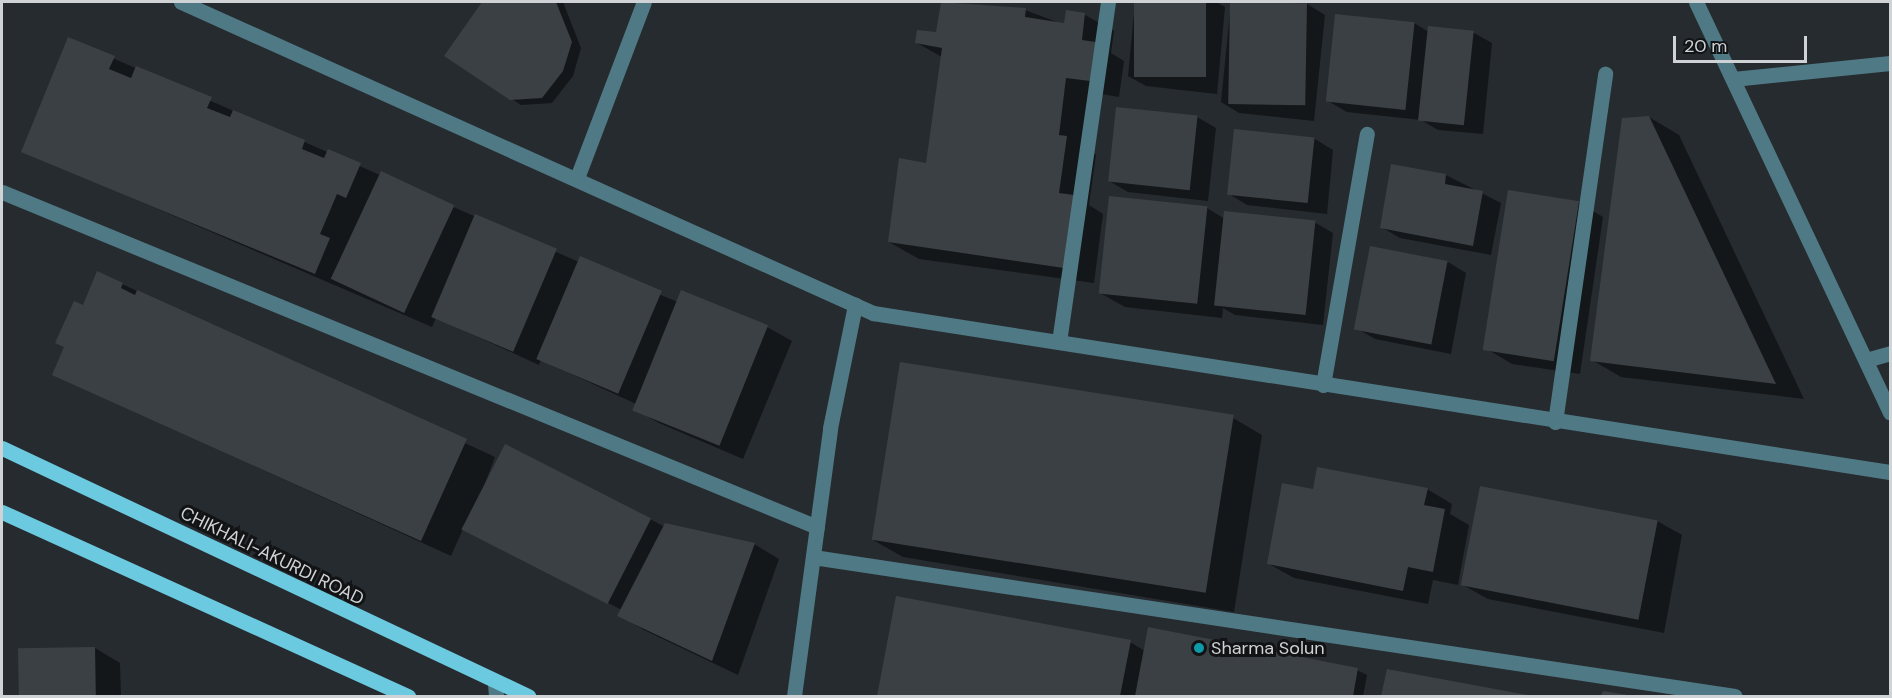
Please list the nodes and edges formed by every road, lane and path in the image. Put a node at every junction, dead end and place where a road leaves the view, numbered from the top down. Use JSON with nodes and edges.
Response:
{"nodes":[{"id":1,"x":181,"y":2,"type":"edge"},
{"id":2,"x":644,"y":2,"type":"edge"},
{"id":3,"x":1108,"y":2,"type":"edge"},
{"id":4,"x":1696,"y":2,"type":"edge"},
{"id":5,"x":1890,"y":63,"type":"edge"},
{"id":6,"x":1605,"y":74,"type":"dead end"},
{"id":7,"x":1733,"y":79,"type":"junction"},
{"id":8,"x":1367,"y":134,"type":"dead end"},
{"id":9,"x":577,"y":178,"type":"junction"},
{"id":10,"x":2,"y":192,"type":"edge"},
{"id":11,"x":855,"y":305,"type":"junction"},
{"id":12,"x":1059,"y":342,"type":"junction"},
{"id":13,"x":1890,"y":353,"type":"edge"},
{"id":14,"x":1866,"y":360,"type":"junction"},
{"id":15,"x":1323,"y":385,"type":"junction"},
{"id":16,"x":1890,"y":413,"type":"edge"},
{"id":17,"x":1555,"y":422,"type":"junction"},
{"id":18,"x":2,"y":448,"type":"edge"},
{"id":19,"x":1890,"y":472,"type":"edge"},
{"id":20,"x":2,"y":512,"type":"edge"},
{"id":21,"x":817,"y":527,"type":"junction"},
{"id":22,"x":813,"y":556,"type":"junction"},
{"id":23,"x":496,"y":690,"type":"edge"},
{"id":24,"x":408,"y":696,"type":"edge"},
{"id":25,"x":528,"y":696,"type":"edge"},
{"id":26,"x":794,"y":696,"type":"edge"},
{"id":27,"x":1735,"y":696,"type":"edge"}],
"edges":[{"from":1,"to":9,"type":"street"},
{"from":2,"to":9,"type":"street"},
{"from":3,"to":12,"type":"street"},
{"from":4,"to":7,"type":"street"},
{"from":5,"to":7,"type":"street"},
{"from":6,"to":17,"type":"street"},
{"from":7,"to":14,"type":"street"},
{"from":8,"to":15,"type":"street"},
{"from":9,"to":11,"type":"street"},
{"from":10,"to":21,"type":"street"},
{"from":11,"to":12,"type":"street"},
{"from":11,"to":21,"type":"street"},
{"from":12,"to":15,"type":"street"},
{"from":13,"to":14,"type":"street"},
{"from":14,"to":16,"type":"street"},
{"from":15,"to":17,"type":"street"},
{"from":17,"to":19,"type":"street"},
{"from":18,"to":23,"type":"main road","name":"CHIKHALI-AKURDI ROAD"},
{"from":20,"to":24,"type":"main road"},
{"from":21,"to":22,"type":"street"},
{"from":22,"to":26,"type":"street"},
{"from":22,"to":27,"type":"street"},
{"from":23,"to":25,"type":"main road","name":"CHIKHALI-AKURDI ROAD"}]}
